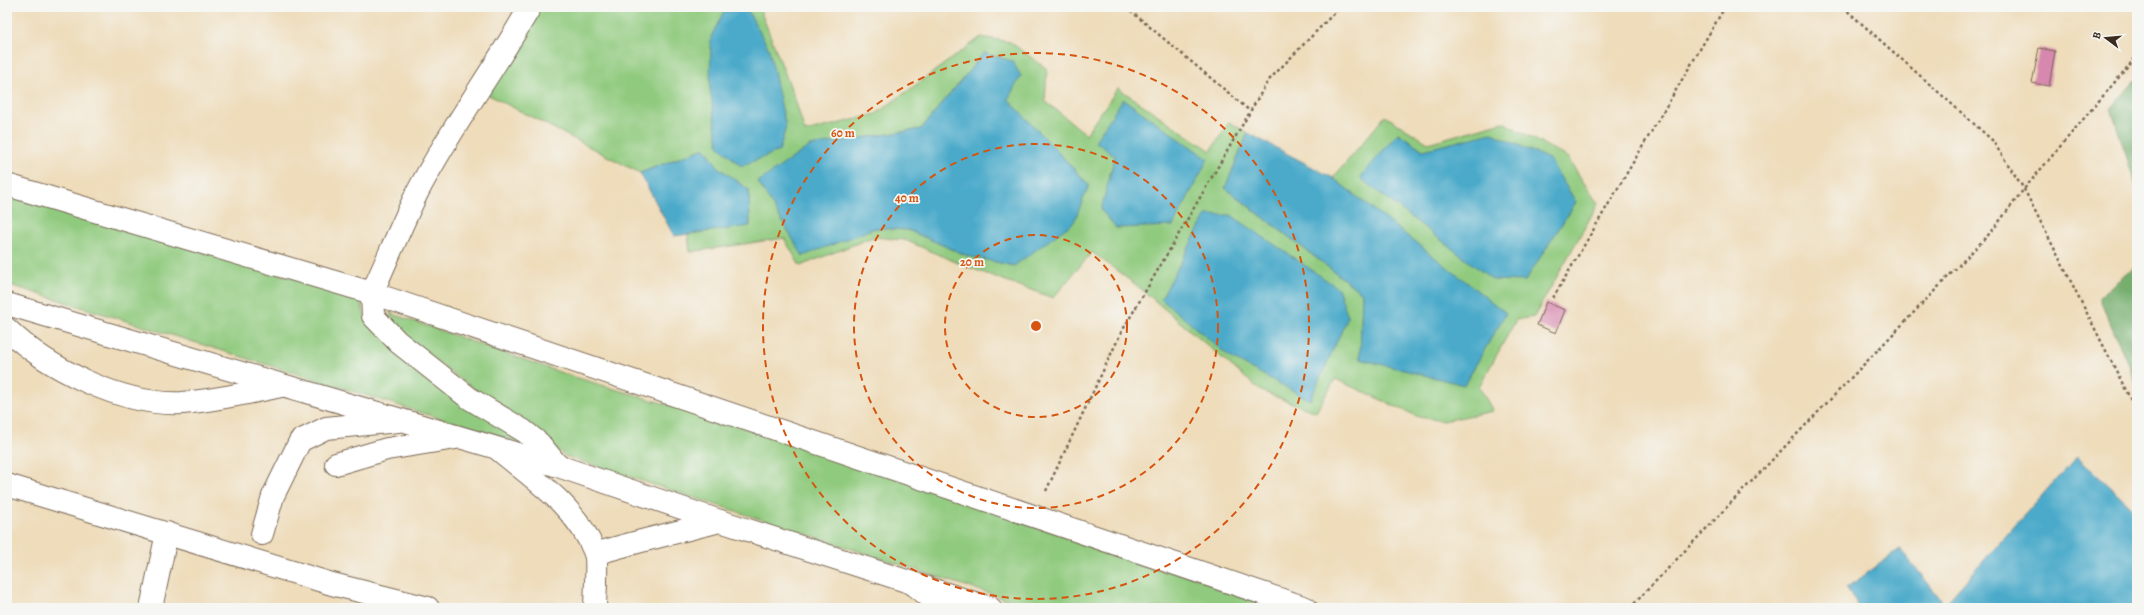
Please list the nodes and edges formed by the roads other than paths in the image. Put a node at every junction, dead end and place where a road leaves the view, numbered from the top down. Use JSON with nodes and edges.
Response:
{"nodes":[{"id":1,"x":530,"y":7,"type":"edge"},
{"id":2,"x":7,"y":185,"type":"edge"},
{"id":3,"x":372,"y":293,"type":"junction"},
{"id":4,"x":7,"y":304,"type":"edge"},
{"id":5,"x":7,"y":329,"type":"edge"},
{"id":6,"x":281,"y":386,"type":"junction"},
{"id":7,"x":398,"y":420,"type":"junction"},
{"id":8,"x":456,"y":438,"type":"junction"},
{"id":9,"x":499,"y":450,"type":"junction"},
{"id":10,"x":336,"y":464,"type":"dead end"},
{"id":11,"x":558,"y":466,"type":"junction"},
{"id":12,"x":7,"y":485,"type":"edge"},
{"id":13,"x":720,"y":521,"type":"junction"},
{"id":14,"x":167,"y":533,"type":"junction"},
{"id":15,"x":262,"y":534,"type":"dead end"},
{"id":16,"x":596,"y":554,"type":"junction"},
{"id":17,"x":911,"y":583,"type":"junction"},
{"id":18,"x":386,"y":603,"type":"edge"},
{"id":19,"x":151,"y":608,"type":"edge"},
{"id":20,"x":428,"y":608,"type":"edge"},
{"id":21,"x":595,"y":608,"type":"edge"},
{"id":22,"x":943,"y":608,"type":"edge"},
{"id":23,"x":990,"y":608,"type":"edge"},
{"id":24,"x":1306,"y":608,"type":"edge"}],
"edges":[{"from":1,"to":3,"type":"street"},
{"from":2,"to":3,"type":"street"},
{"from":3,"to":11,"type":"street"},
{"from":3,"to":24,"type":"street"},
{"from":4,"to":6,"type":"street"},
{"from":5,"to":6,"type":"street"},
{"from":6,"to":7,"type":"street"},
{"from":7,"to":8,"type":"street"},
{"from":7,"to":15,"type":"street"},
{"from":8,"to":9,"type":"street"},
{"from":8,"to":10,"type":"street"},
{"from":9,"to":11,"type":"street"},
{"from":9,"to":16,"type":"street"},
{"from":11,"to":13,"type":"street"},
{"from":12,"to":14,"type":"street"},
{"from":13,"to":16,"type":"street"},
{"from":13,"to":17,"type":"street"},
{"from":14,"to":18,"type":"street"},
{"from":14,"to":19,"type":"street"},
{"from":16,"to":21,"type":"street"},
{"from":17,"to":22,"type":"street"},
{"from":17,"to":23,"type":"street"},
{"from":18,"to":20,"type":"street"}]}
